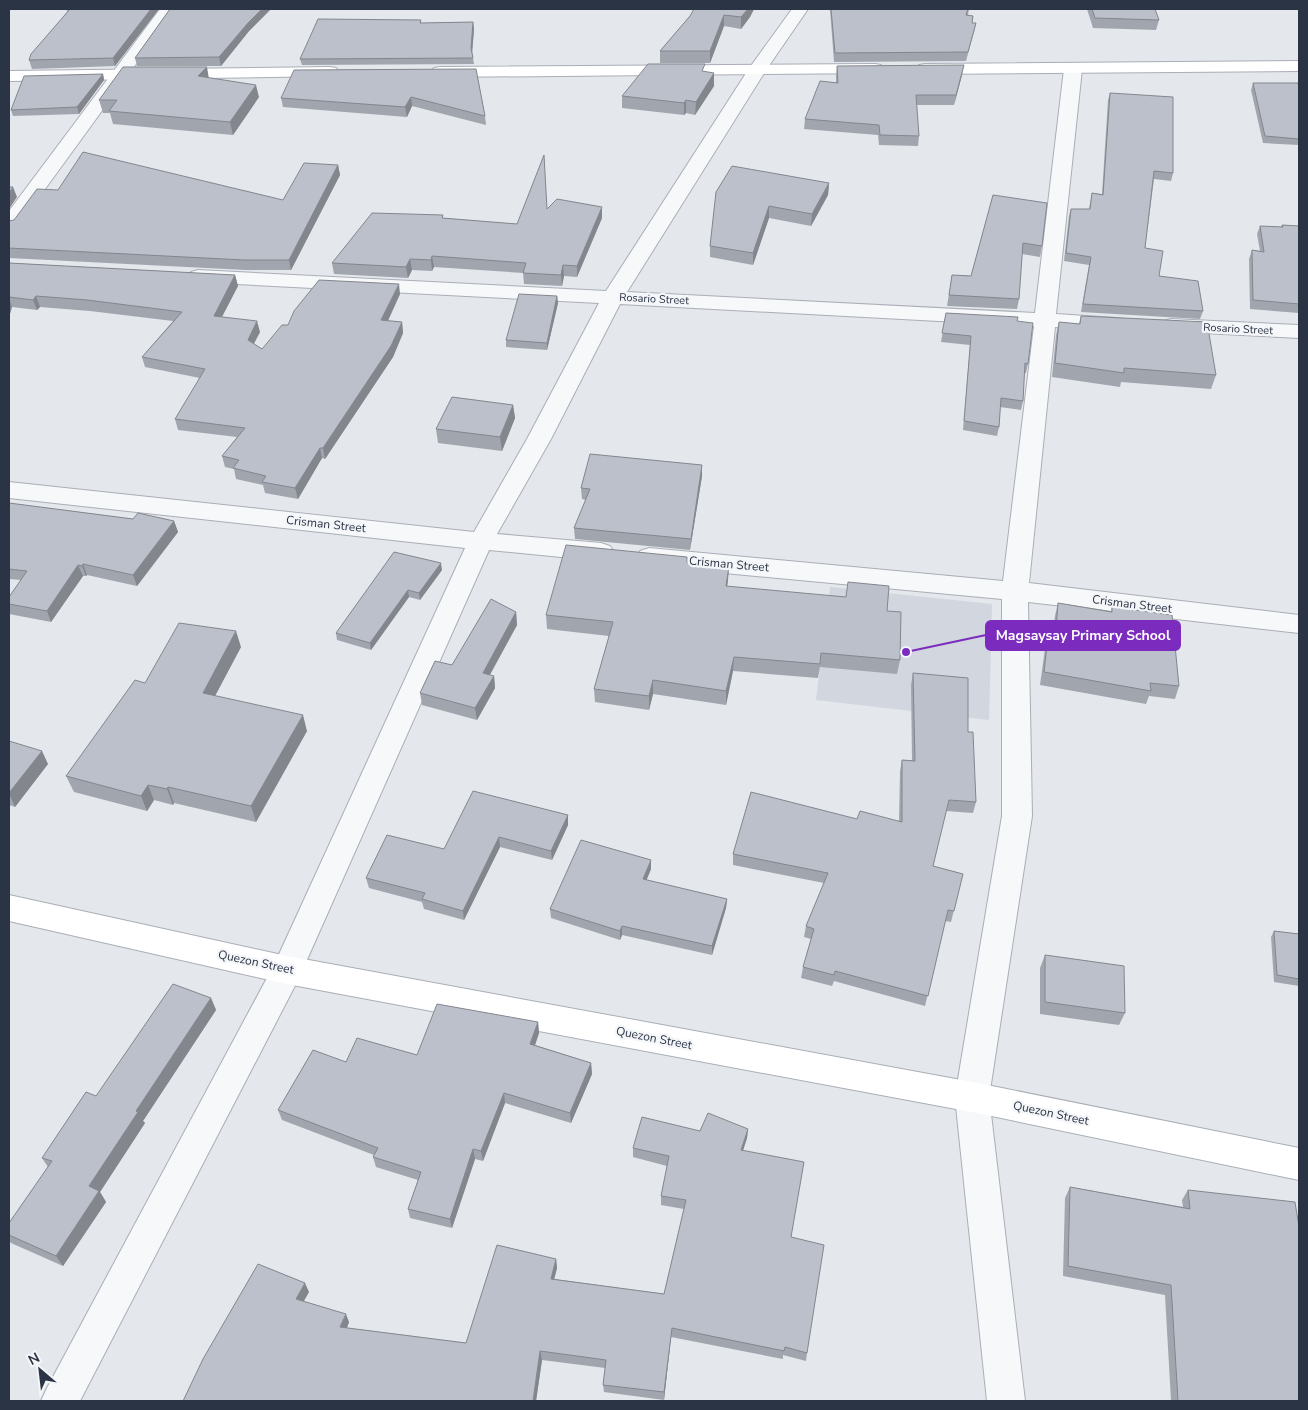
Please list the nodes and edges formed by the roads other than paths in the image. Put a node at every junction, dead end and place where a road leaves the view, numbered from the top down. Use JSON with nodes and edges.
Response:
{"nodes":[{"id":1,"x":168,"y":9,"type":"edge"},
{"id":2,"x":800,"y":9,"type":"edge"},
{"id":3,"x":1299,"y":66,"type":"edge"},
{"id":4,"x":1073,"y":69,"type":"junction"},
{"id":5,"x":757,"y":70,"type":"junction"},
{"id":6,"x":349,"y":72,"type":"edge"},
{"id":7,"x":418,"y":72,"type":"edge"},
{"id":8,"x":120,"y":74,"type":"junction"},
{"id":9,"x":9,"y":76,"type":"edge"},
{"id":10,"x":9,"y":225,"type":"edge"},
{"id":11,"x":177,"y":275,"type":"edge"},
{"id":12,"x":613,"y":297,"type":"junction"},
{"id":13,"x":1046,"y":320,"type":"junction"},
{"id":14,"x":1299,"y":332,"type":"edge"},
{"id":15,"x":9,"y":490,"type":"edge"},
{"id":16,"x":481,"y":541,"type":"junction"},
{"id":17,"x":1015,"y":591,"type":"junction"},
{"id":18,"x":1299,"y":624,"type":"edge"},
{"id":19,"x":9,"y":908,"type":"edge"},
{"id":20,"x":287,"y":970,"type":"junction"},
{"id":21,"x":972,"y":1097,"type":"junction"},
{"id":22,"x":1299,"y":1164,"type":"edge"},
{"id":23,"x":60,"y":1401,"type":"edge"},
{"id":24,"x":1006,"y":1401,"type":"edge"}],
"edges":[{"from":1,"to":8,"type":"street"},
{"from":2,"to":5,"type":"street"},
{"from":3,"to":4,"type":"street"},
{"from":4,"to":5,"type":"street"},
{"from":4,"to":13,"type":"street"},
{"from":5,"to":7,"type":"street"},
{"from":5,"to":12,"type":"street"},
{"from":6,"to":8,"type":"street"},
{"from":8,"to":9,"type":"street"},
{"from":8,"to":10,"type":"street"},
{"from":11,"to":12,"type":"street","name":"Rosario Street"},
{"from":12,"to":13,"type":"street","name":"Rosario Street"},
{"from":12,"to":16,"type":"street"},
{"from":13,"to":14,"type":"street","name":"Rosario Street"},
{"from":13,"to":17,"type":"street"},
{"from":15,"to":16,"type":"street","name":"Crisman Street"},
{"from":16,"to":17,"type":"street","name":"Crisman Street"},
{"from":16,"to":20,"type":"street"},
{"from":17,"to":18,"type":"street","name":"Crisman Street"},
{"from":17,"to":21,"type":"street"},
{"from":19,"to":20,"type":"street","name":"Quezon Street"},
{"from":20,"to":21,"type":"street","name":"Quezon Street"},
{"from":20,"to":23,"type":"street"},
{"from":21,"to":22,"type":"street","name":"Quezon Street"},
{"from":21,"to":24,"type":"street"}]}
